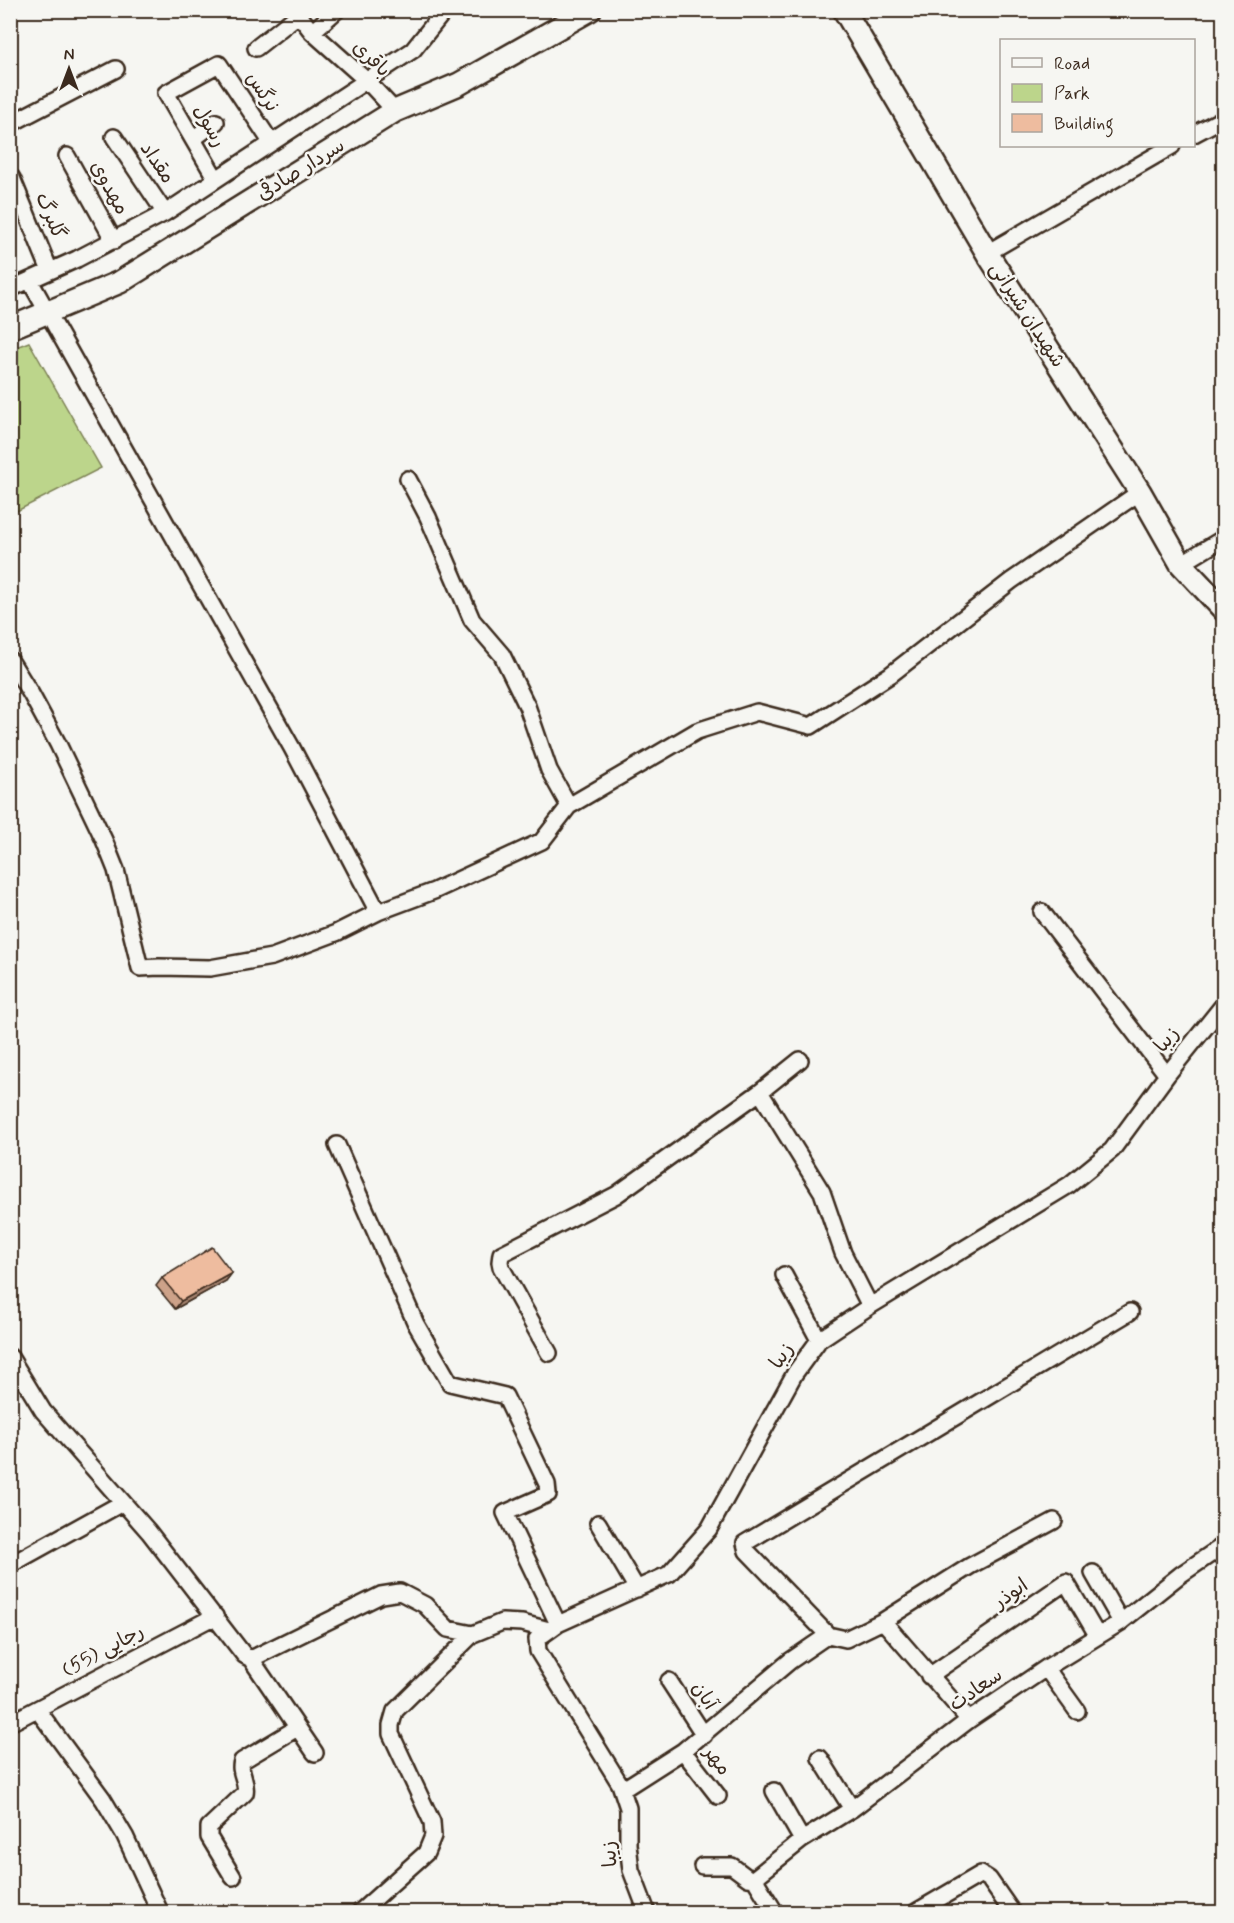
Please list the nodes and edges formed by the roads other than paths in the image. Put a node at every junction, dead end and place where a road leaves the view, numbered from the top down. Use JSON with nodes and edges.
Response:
{"nodes":[{"id":1,"x":337,"y":10,"type":"edge"},
{"id":2,"x":445,"y":10,"type":"edge"},
{"id":3,"x":590,"y":10,"type":"edge"},
{"id":4,"x":844,"y":10,"type":"edge"},
{"id":5,"x":296,"y":13,"type":"edge"},
{"id":6,"x":312,"y":32,"type":"junction"},
{"id":7,"x":255,"y":48,"type":"dead end"},
{"id":8,"x":219,"y":64,"type":"joint"},
{"id":9,"x":116,"y":69,"type":"dead end"},
{"id":10,"x":367,"y":81,"type":"junction"},
{"id":11,"x":395,"y":111,"type":"junction"},
{"id":12,"x":1224,"y":117,"type":"edge"},
{"id":13,"x":216,"y":122,"type":"dead end"},
{"id":14,"x":10,"y":124,"type":"edge"},
{"id":15,"x":1195,"y":133,"type":"edge"},
{"id":16,"x":114,"y":136,"type":"dead end"},
{"id":17,"x":193,"y":139,"type":"junction"},
{"id":18,"x":271,"y":142,"type":"junction"},
{"id":19,"x":1170,"y":147,"type":"edge"},
{"id":20,"x":67,"y":156,"type":"dead end"},
{"id":21,"x":12,"y":178,"type":"edge"},
{"id":22,"x":216,"y":179,"type":"junction"},
{"id":23,"x":165,"y":213,"type":"junction"},
{"id":24,"x":114,"y":241,"type":"junction"},
{"id":25,"x":987,"y":253,"type":"junction"},
{"id":26,"x":50,"y":271,"type":"junction"},
{"id":27,"x":30,"y":280,"type":"junction"},
{"id":28,"x":10,"y":289,"type":"edge"},
{"id":29,"x":48,"y":312,"type":"junction"},
{"id":30,"x":10,"y":328,"type":"edge"},
{"id":31,"x":408,"y":479,"type":"dead end"},
{"id":32,"x":1140,"y":492,"type":"junction"},
{"id":33,"x":1224,"y":538,"type":"edge"},
{"id":34,"x":1181,"y":564,"type":"junction"},
{"id":35,"x":1224,"y":610,"type":"edge"},
{"id":36,"x":10,"y":660,"type":"edge"},
{"id":37,"x":569,"y":806,"type":"junction"},
{"id":38,"x":378,"y":912,"type":"junction"},
{"id":39,"x":1042,"y":912,"type":"dead end"},
{"id":40,"x":1224,"y":1004,"type":"edge"},
{"id":41,"x":800,"y":1060,"type":"dead end"},
{"id":42,"x":1167,"y":1075,"type":"junction"},
{"id":43,"x":760,"y":1092,"type":"junction"},
{"id":44,"x":336,"y":1145,"type":"dead end"},
{"id":45,"x":784,"y":1275,"type":"dead end"},
{"id":46,"x":870,"y":1306,"type":"junction"},
{"id":47,"x":1130,"y":1312,"type":"dead end"},
{"id":48,"x":819,"y":1340,"type":"junction"},
{"id":49,"x":549,"y":1353,"type":"dead end"},
{"id":50,"x":10,"y":1357,"type":"edge"},
{"id":51,"x":122,"y":1503,"type":"junction"},
{"id":52,"x":1054,"y":1521,"type":"dead end"},
{"id":53,"x":598,"y":1523,"type":"dead end"},
{"id":54,"x":1224,"y":1545,"type":"edge"},
{"id":55,"x":10,"y":1564,"type":"edge"},
{"id":56,"x":1093,"y":1573,"type":"dead end"},
{"id":57,"x":638,"y":1589,"type":"junction"},
{"id":58,"x":215,"y":1616,"type":"junction"},
{"id":59,"x":883,"y":1621,"type":"junction"},
{"id":60,"x":1121,"y":1622,"type":"junction"},
{"id":61,"x":553,"y":1627,"type":"junction"},
{"id":62,"x":473,"y":1634,"type":"junction"},
{"id":63,"x":828,"y":1635,"type":"junction"},
{"id":64,"x":1097,"y":1635,"type":"junction"},
{"id":65,"x":250,"y":1659,"type":"junction"},
{"id":66,"x":1046,"y":1668,"type":"junction"},
{"id":67,"x":929,"y":1676,"type":"junction"},
{"id":68,"x":669,"y":1681,"type":"dead end"},
{"id":69,"x":37,"y":1709,"type":"junction"},
{"id":70,"x":1077,"y":1711,"type":"dead end"},
{"id":71,"x":969,"y":1720,"type":"junction"},
{"id":72,"x":10,"y":1723,"type":"edge"},
{"id":73,"x":297,"y":1728,"type":"junction"},
{"id":74,"x":704,"y":1735,"type":"junction"},
{"id":75,"x":683,"y":1750,"type":"junction"},
{"id":76,"x":315,"y":1753,"type":"dead end"},
{"id":77,"x":820,"y":1758,"type":"dead end"},
{"id":78,"x":622,"y":1790,"type":"junction"},
{"id":79,"x":774,"y":1791,"type":"dead end"},
{"id":80,"x":718,"y":1796,"type":"dead end"},
{"id":81,"x":852,"y":1809,"type":"junction"},
{"id":82,"x":802,"y":1840,"type":"junction"},
{"id":83,"x":702,"y":1866,"type":"dead end"},
{"id":84,"x":233,"y":1877,"type":"dead end"},
{"id":85,"x":757,"y":1878,"type":"junction"},
{"id":86,"x":160,"y":1912,"type":"edge"},
{"id":87,"x":360,"y":1912,"type":"edge"},
{"id":88,"x":647,"y":1912,"type":"edge"},
{"id":89,"x":775,"y":1912,"type":"edge"},
{"id":90,"x":916,"y":1912,"type":"edge"},
{"id":91,"x":1012,"y":1912,"type":"edge"}],
"edges":[{"from":1,"to":6,"type":"street"},
{"from":2,"to":10,"type":"street"},
{"from":3,"to":11,"type":"street","name":"سردار صادقی"},
{"from":4,"to":25,"type":"street","name":"شهیدان شیرانی"},
{"from":5,"to":6,"type":"street","name":"باقری"},
{"from":5,"to":7,"type":"street"},
{"from":6,"to":10,"type":"street","name":"باقری"},
{"from":8,"to":17,"type":"street","name":"رسول"},
{"from":8,"to":18,"type":"street","name":"نرگس"},
{"from":9,"to":14,"type":"street"},
{"from":10,"to":11,"type":"street","name":"باقری"},
{"from":10,"to":18,"type":"street"},
{"from":11,"to":29,"type":"street","name":"سردار صادقی"},
{"from":12,"to":15,"type":"street"},
{"from":13,"to":17,"type":"street"},
{"from":16,"to":23,"type":"street","name":"مقداد"},
{"from":17,"to":22,"type":"street","name":"رسول"},
{"from":18,"to":22,"type":"street"},
{"from":19,"to":25,"type":"street"},
{"from":20,"to":24,"type":"street","name":"مهدوی"},
{"from":21,"to":26,"type":"street","name":"گلبرگ"},
{"from":22,"to":23,"type":"street"},
{"from":23,"to":24,"type":"street"},
{"from":24,"to":26,"type":"street"},
{"from":25,"to":32,"type":"street","name":"شهیدان شیرانی"},
{"from":26,"to":27,"type":"street"},
{"from":27,"to":28,"type":"street"},
{"from":27,"to":29,"type":"street"},
{"from":29,"to":30,"type":"street","name":"سردار صادقی"},
{"from":29,"to":38,"type":"street"},
{"from":31,"to":37,"type":"street"},
{"from":32,"to":34,"type":"street","name":"شهیدان شیرانی"},
{"from":32,"to":37,"type":"street"},
{"from":33,"to":34,"type":"street"},
{"from":34,"to":35,"type":"street","name":"شهیدان شیرانی"},
{"from":36,"to":38,"type":"street"},
{"from":37,"to":38,"type":"street"},
{"from":39,"to":42,"type":"street"},
{"from":40,"to":42,"type":"street","name":"زیبا"},
{"from":41,"to":43,"type":"street"},
{"from":42,"to":46,"type":"street","name":"زیبا"},
{"from":43,"to":46,"type":"street"},
{"from":43,"to":49,"type":"street"},
{"from":44,"to":61,"type":"street"},
{"from":45,"to":48,"type":"street"},
{"from":46,"to":48,"type":"street","name":"زیبا"},
{"from":47,"to":63,"type":"street"},
{"from":48,"to":57,"type":"street","name":"زیبا"},
{"from":50,"to":51,"type":"street"},
{"from":51,"to":55,"type":"street"},
{"from":51,"to":58,"type":"street"},
{"from":52,"to":59,"type":"street"},
{"from":53,"to":57,"type":"street"},
{"from":54,"to":60,"type":"street","name":"سعادت"},
{"from":56,"to":60,"type":"street"},
{"from":57,"to":61,"type":"street","name":"زیبا"},
{"from":58,"to":65,"type":"street"},
{"from":58,"to":69,"type":"street","name":"رجایی (55)"},
{"from":59,"to":63,"type":"street"},
{"from":59,"to":67,"type":"street"},
{"from":60,"to":64,"type":"street","name":"سعادت"},
{"from":61,"to":62,"type":"street"},
{"from":61,"to":78,"type":"street","name":"زیبا"},
{"from":62,"to":65,"type":"street"},
{"from":62,"to":87,"type":"street"},
{"from":63,"to":74,"type":"street"},
{"from":64,"to":66,"type":"street","name":"سعادت"},
{"from":64,"to":67,"type":"street","name":"ابوذر"},
{"from":65,"to":73,"type":"street"},
{"from":66,"to":70,"type":"street"},
{"from":66,"to":71,"type":"street","name":"سعادت"},
{"from":67,"to":71,"type":"street"},
{"from":68,"to":74,"type":"street","name":"آبان"},
{"from":69,"to":72,"type":"street","name":"رجایی (55)"},
{"from":69,"to":86,"type":"street"},
{"from":71,"to":81,"type":"street","name":"سعادت"},
{"from":73,"to":76,"type":"street"},
{"from":73,"to":84,"type":"street"},
{"from":74,"to":75,"type":"street"},
{"from":75,"to":78,"type":"street"},
{"from":75,"to":80,"type":"street","name":"مهر"},
{"from":77,"to":81,"type":"street"},
{"from":78,"to":88,"type":"street","name":"زیبا"},
{"from":79,"to":82,"type":"street"},
{"from":81,"to":82,"type":"street","name":"سعادت"},
{"from":82,"to":85,"type":"street","name":"سعادت"},
{"from":83,"to":85,"type":"street"},
{"from":85,"to":89,"type":"street"},
{"from":90,"to":91,"type":"street"}]}
